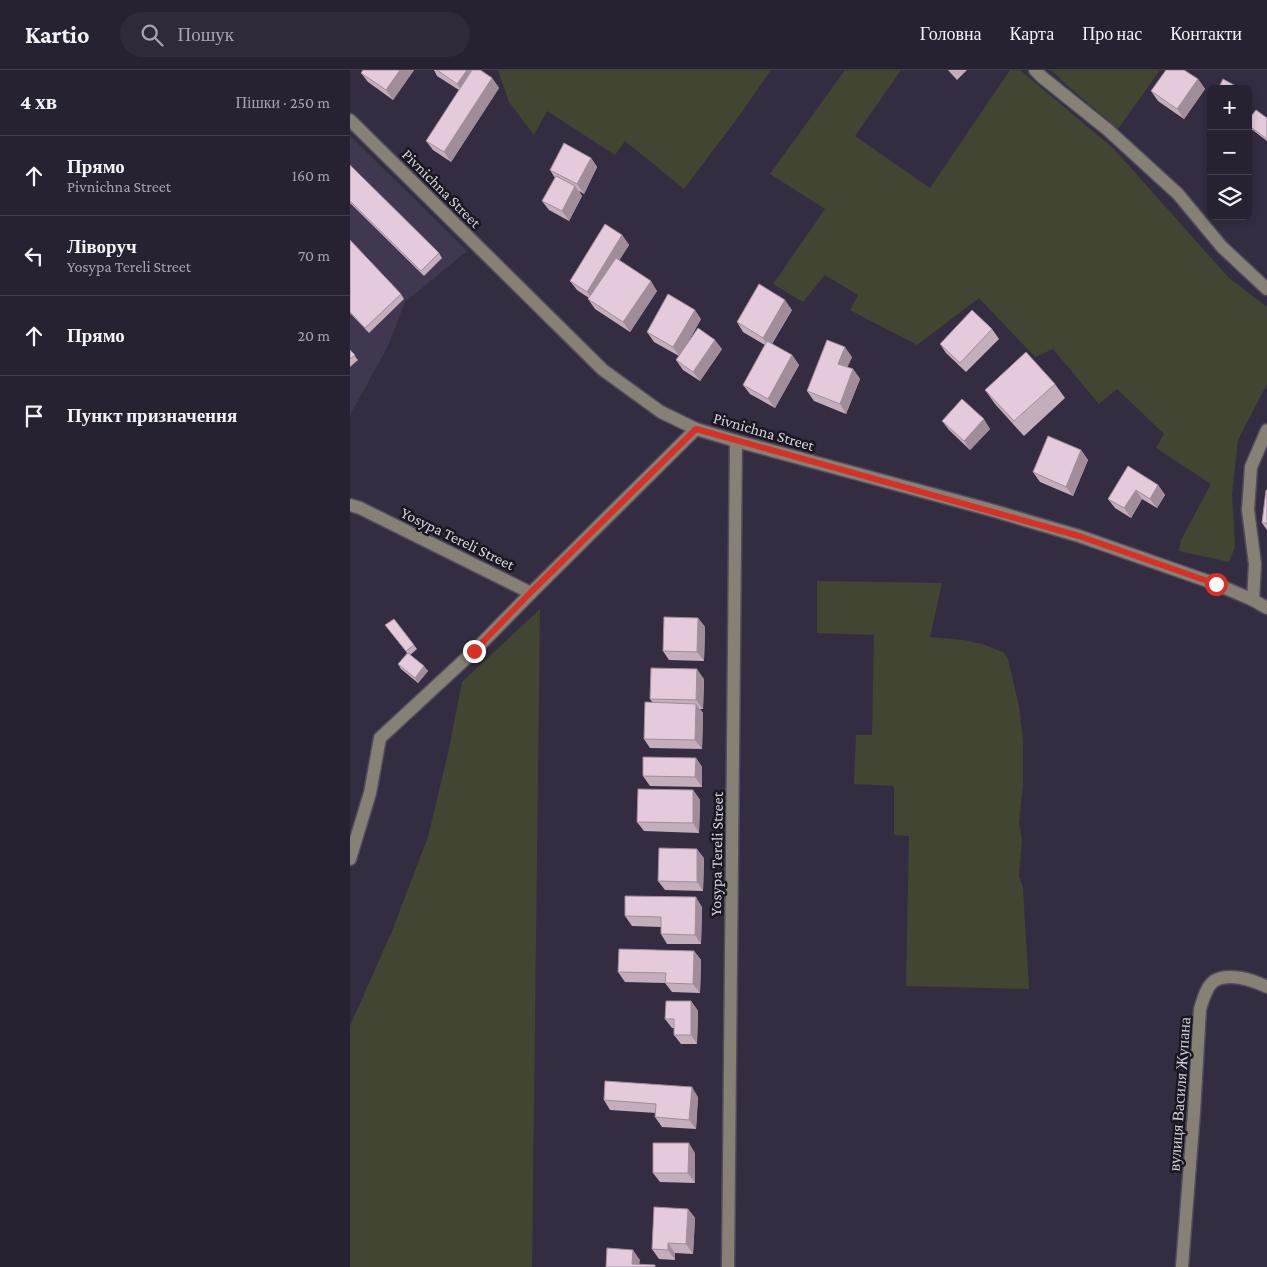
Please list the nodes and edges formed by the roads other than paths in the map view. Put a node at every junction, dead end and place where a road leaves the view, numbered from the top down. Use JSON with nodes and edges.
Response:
{"nodes":[{"id":1,"x":1035,"y":70,"type":"edge"},
{"id":2,"x":350,"y":120,"type":"edge"},
{"id":3,"x":1266,"y":287,"type":"edge"},
{"id":4,"x":696,"y":429,"type":"junction"},
{"id":5,"x":1267,"y":430,"type":"edge"},
{"id":6,"x":736,"y":441,"type":"junction"},
{"id":7,"x":350,"y":505,"type":"edge"},
{"id":8,"x":531,"y":592,"type":"junction"},
{"id":9,"x":1253,"y":600,"type":"junction"},
{"id":10,"x":1267,"y":608,"type":"edge"},
{"id":11,"x":350,"y":859,"type":"edge"},
{"id":12,"x":1267,"y":987,"type":"edge"},
{"id":13,"x":728,"y":1267,"type":"edge"},
{"id":14,"x":1182,"y":1267,"type":"edge"}],
"edges":[{"from":1,"to":3,"type":"street"},
{"from":2,"to":4,"type":"street","name":"Pivnichna Street"},
{"from":4,"to":6,"type":"street","name":"Pivnichna Street"},
{"from":4,"to":8,"type":"street"},
{"from":5,"to":9,"type":"street"},
{"from":6,"to":9,"type":"street","name":"Pivnichna Street"},
{"from":6,"to":13,"type":"street","name":"Yosypa Tereli Street"},
{"from":7,"to":8,"type":"street","name":"Yosypa Tereli Street"},
{"from":8,"to":11,"type":"street"},
{"from":9,"to":10,"type":"street","name":"Pivnichna Street"},
{"from":12,"to":14,"type":"street","name":"вулиця Василя Жупана"}]}
